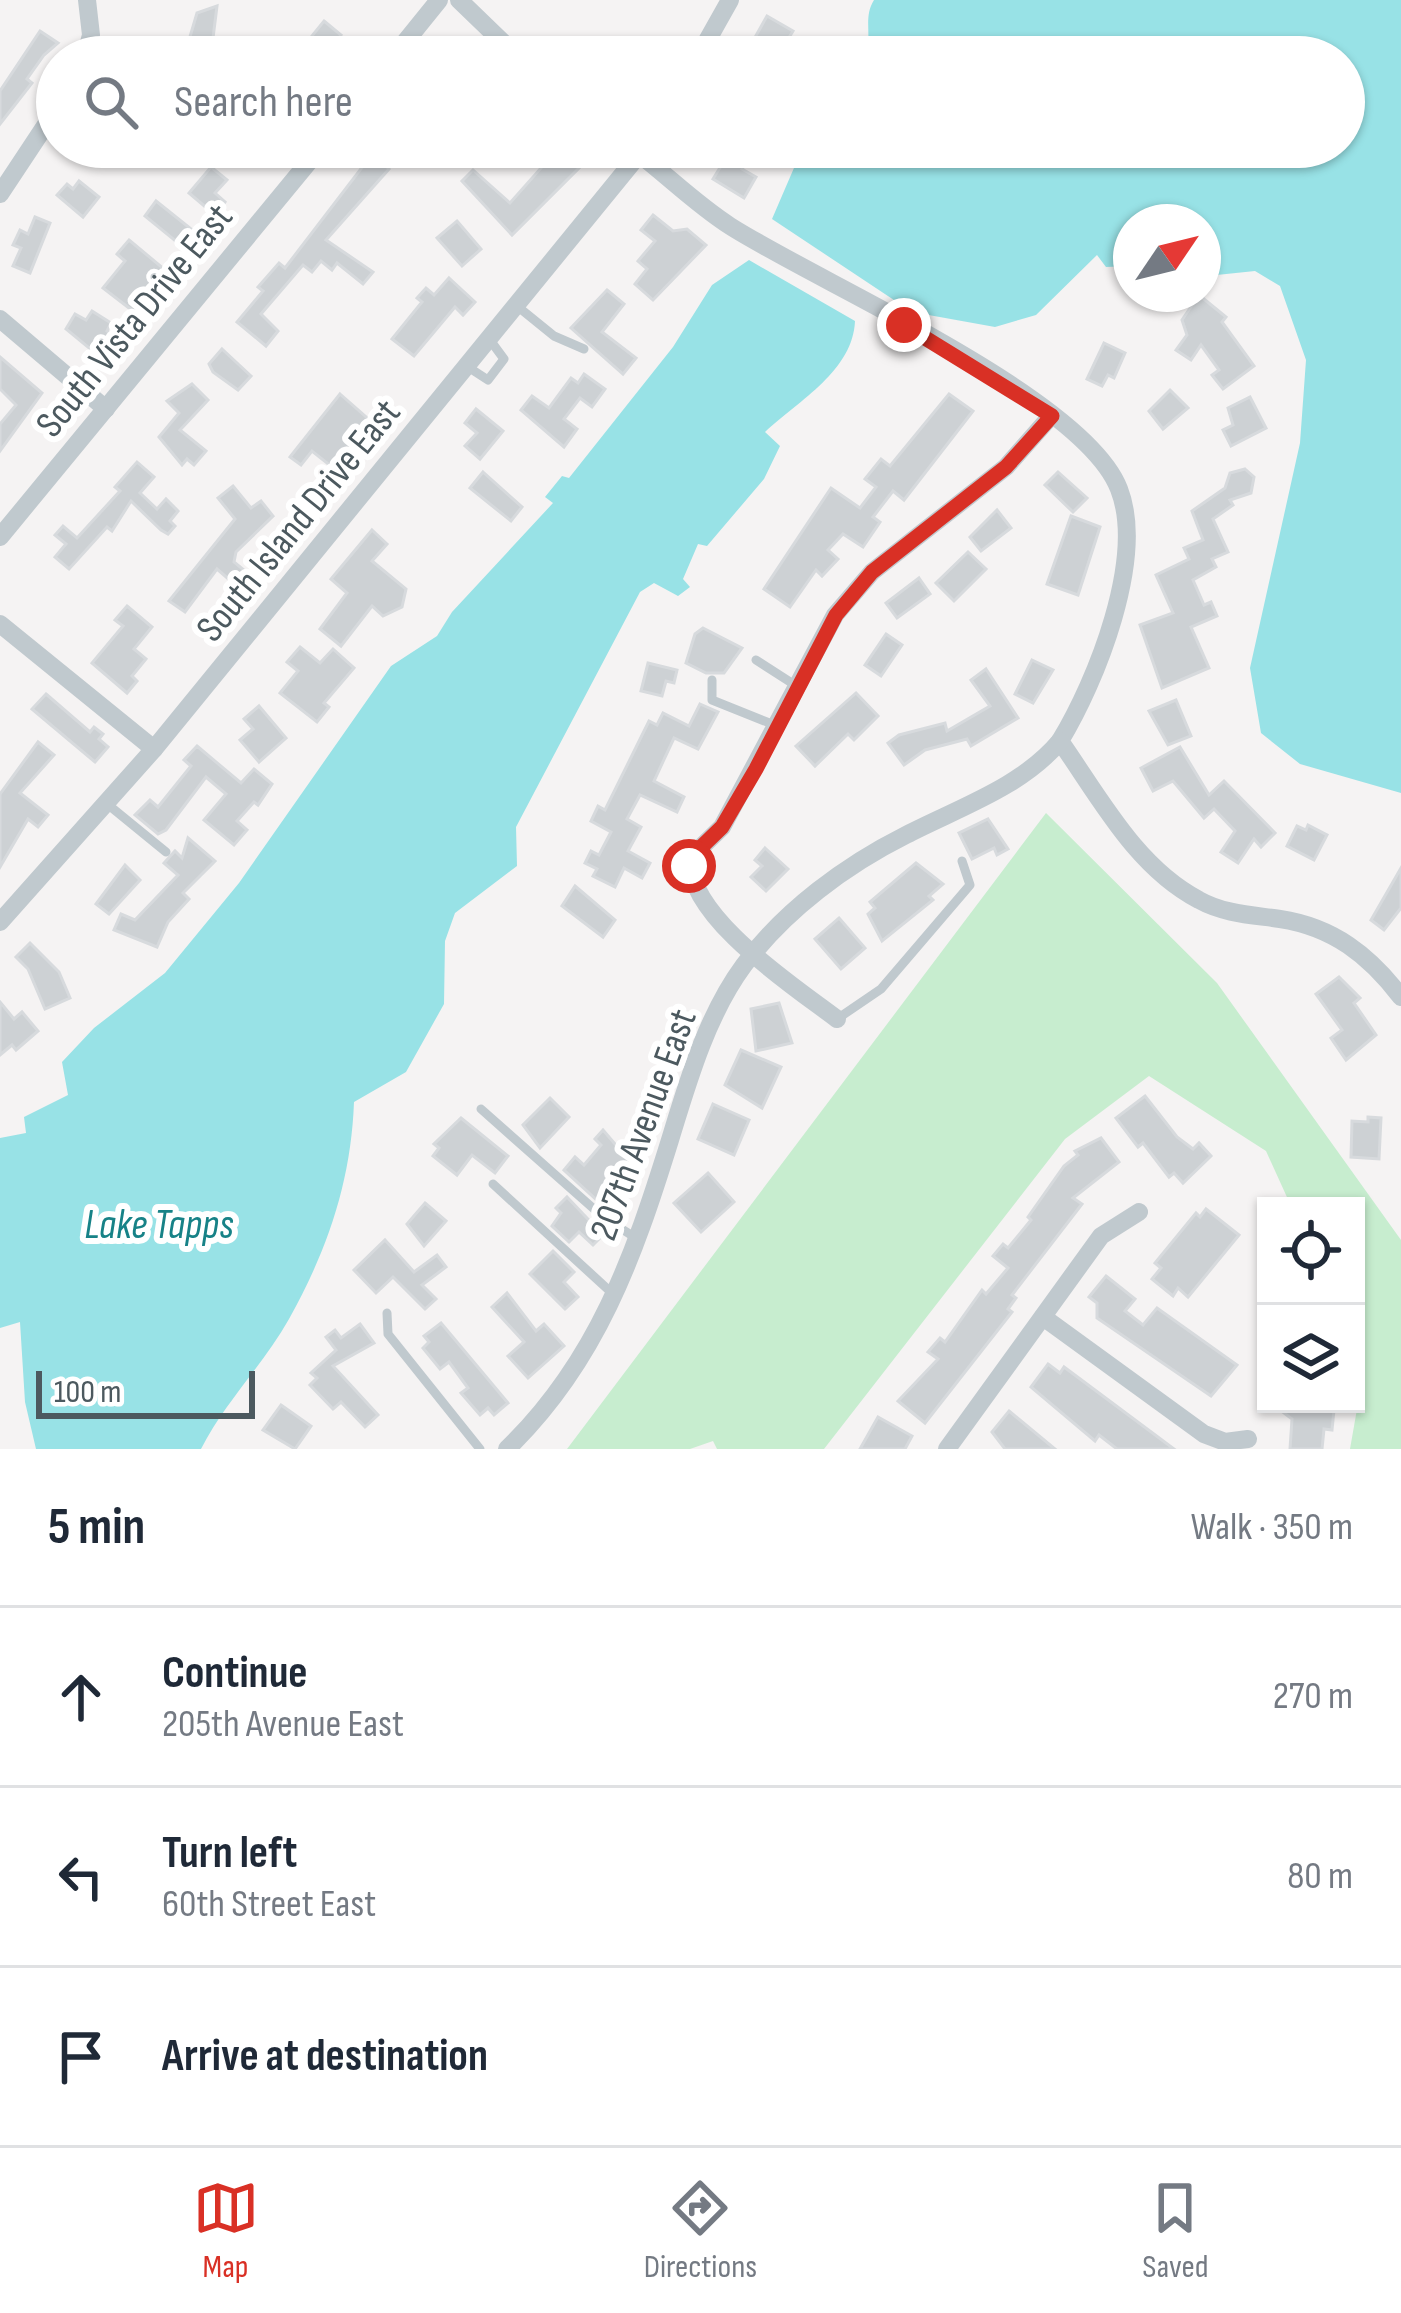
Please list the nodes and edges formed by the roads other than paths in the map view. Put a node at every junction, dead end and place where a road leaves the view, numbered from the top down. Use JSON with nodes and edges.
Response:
{"nodes":[{"id":1,"x":87,"y":0,"type":"edge"},
{"id":2,"x":439,"y":0,"type":"edge"},
{"id":3,"x":459,"y":0,"type":"edge"},
{"id":4,"x":730,"y":0,"type":"edge"},
{"id":5,"x":91,"y":36,"type":"edge"},
{"id":6,"x":410,"y":36,"type":"edge"},
{"id":7,"x":496,"y":36,"type":"edge"},
{"id":8,"x":710,"y":36,"type":"edge"},
{"id":9,"x":36,"y":140,"type":"edge"},
{"id":10,"x":304,"y":168,"type":"edge"},
{"id":11,"x":624,"y":168,"type":"edge"},
{"id":12,"x":660,"y":168,"type":"edge"},
{"id":13,"x":0,"y":194,"type":"edge"},
{"id":14,"x":517,"y":306,"type":"junction"},
{"id":15,"x":0,"y":319,"type":"edge"},
{"id":16,"x":584,"y":349,"type":"dead end"},
{"id":17,"x":106,"y":409,"type":"junction"},
{"id":18,"x":1052,"y":416,"type":"junction"},
{"id":19,"x":0,"y":537,"type":"edge"},
{"id":20,"x":0,"y":624,"type":"edge"},
{"id":21,"x":756,"y":660,"type":"dead end"},
{"id":22,"x":712,"y":680,"type":"dead end"},
{"id":23,"x":798,"y":687,"type":"junction"},
{"id":24,"x":777,"y":727,"type":"junction"},
{"id":25,"x":1060,"y":741,"type":"junction"},
{"id":26,"x":154,"y":749,"type":"junction"},
{"id":27,"x":106,"y":803,"type":"junction"},
{"id":28,"x":166,"y":852,"type":"dead end"},
{"id":29,"x":962,"y":861,"type":"dead end"},
{"id":30,"x":0,"y":922,"type":"edge"},
{"id":31,"x":752,"y":954,"type":"junction"},
{"id":32,"x":1401,"y":997,"type":"edge"},
{"id":33,"x":837,"y":1019,"type":"joint"},
{"id":34,"x":481,"y":1108,"type":"dead end"},
{"id":35,"x":493,"y":1184,"type":"dead end"},
{"id":36,"x":1138,"y":1212,"type":"dead end"},
{"id":37,"x":639,"y":1240,"type":"junction"},
{"id":38,"x":616,"y":1296,"type":"junction"},
{"id":39,"x":388,"y":1313,"type":"dead end"},
{"id":40,"x":1043,"y":1317,"type":"junction"},
{"id":41,"x":1247,"y":1439,"type":"dead end"},
{"id":42,"x":479,"y":1449,"type":"edge"},
{"id":43,"x":507,"y":1449,"type":"edge"},
{"id":44,"x":947,"y":1449,"type":"edge"}],
"edges":[{"from":1,"to":5,"type":"street"},
{"from":2,"to":6,"type":"street"},
{"from":3,"to":7,"type":"street"},
{"from":4,"to":8,"type":"street"},
{"from":9,"to":13,"type":"street"},
{"from":10,"to":17,"type":"street","name":"South Vista Drive East"},
{"from":11,"to":14,"type":"street","name":"South Island Drive East"},
{"from":12,"to":18,"type":"street"},
{"from":14,"to":16,"type":"lane"},
{"from":14,"to":26,"type":"street","name":"South Island Drive East"},
{"from":15,"to":17,"type":"street"},
{"from":17,"to":19,"type":"street","name":"South Vista Drive East"},
{"from":18,"to":23,"type":"street"},
{"from":18,"to":25,"type":"street"},
{"from":20,"to":26,"type":"street"},
{"from":21,"to":23,"type":"lane"},
{"from":22,"to":24,"type":"lane"},
{"from":23,"to":24,"type":"street"},
{"from":24,"to":31,"type":"street"},
{"from":25,"to":31,"type":"street","name":"207th Avenue East"},
{"from":25,"to":32,"type":"street"},
{"from":26,"to":27,"type":"street","name":"South Island Drive East"},
{"from":27,"to":28,"type":"lane"},
{"from":27,"to":30,"type":"street","name":"South Island Drive East"},
{"from":29,"to":33,"type":"lane"},
{"from":31,"to":33,"type":"street"},
{"from":31,"to":37,"type":"street","name":"207th Avenue East"},
{"from":34,"to":37,"type":"lane"},
{"from":35,"to":38,"type":"lane"},
{"from":36,"to":40,"type":"street"},
{"from":37,"to":38,"type":"street","name":"207th Avenue East"},
{"from":38,"to":43,"type":"street","name":"207th Avenue East"},
{"from":39,"to":42,"type":"lane"},
{"from":40,"to":41,"type":"street"},
{"from":40,"to":44,"type":"street"}]}
